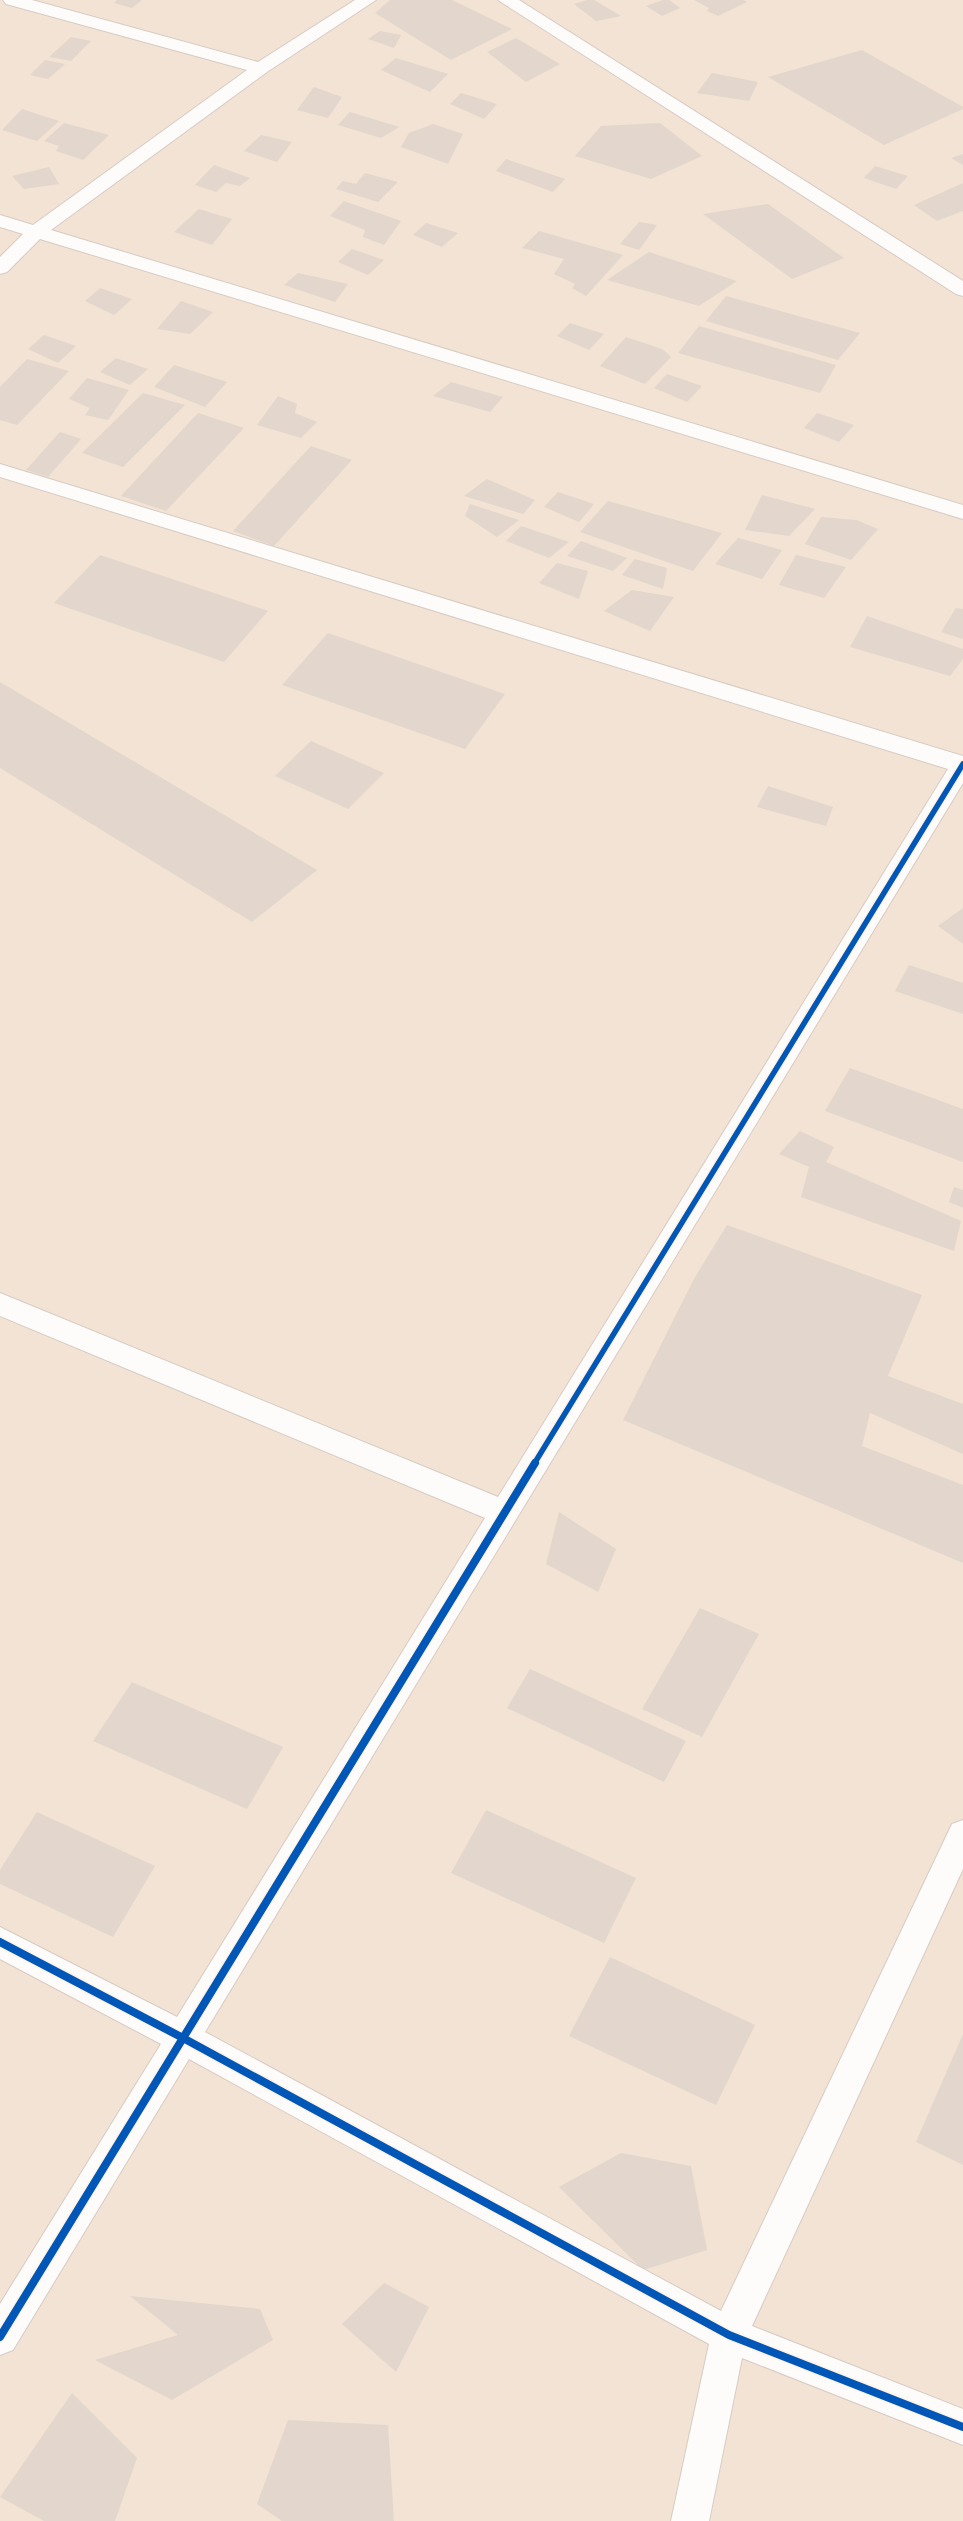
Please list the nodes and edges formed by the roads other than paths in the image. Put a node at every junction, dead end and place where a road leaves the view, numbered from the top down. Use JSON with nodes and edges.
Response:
{"nodes":[{"id":1,"x":12,"y":0,"type":"edge"},
{"id":2,"x":367,"y":0,"type":"edge"},
{"id":3,"x":507,"y":0,"type":"edge"},
{"id":4,"x":261,"y":68,"type":"junction"},
{"id":5,"x":0,"y":221,"type":"edge"},
{"id":6,"x":36,"y":232,"type":"junction"},
{"id":7,"x":0,"y":268,"type":"edge"},
{"id":8,"x":963,"y":290,"type":"edge"},
{"id":9,"x":0,"y":470,"type":"edge"},
{"id":10,"x":963,"y":512,"type":"edge"},
{"id":11,"x":963,"y":765,"type":"edge"},
{"id":12,"x":0,"y":1304,"type":"edge"},
{"id":13,"x":505,"y":1513,"type":"junction"},
{"id":14,"x":963,"y":1834,"type":"edge"},
{"id":15,"x":0,"y":1942,"type":"edge"},
{"id":16,"x":183,"y":2038,"type":"junction"},
{"id":17,"x":729,"y":2335,"type":"junction"},
{"id":18,"x":0,"y":2337,"type":"edge"},
{"id":19,"x":963,"y":2427,"type":"edge"},
{"id":20,"x":690,"y":2521,"type":"edge"}],
"edges":[{"from":1,"to":4,"type":"street"},
{"from":2,"to":4,"type":"street"},
{"from":3,"to":8,"type":"street"},
{"from":4,"to":6,"type":"street"},
{"from":5,"to":6,"type":"street"},
{"from":6,"to":7,"type":"street"},
{"from":6,"to":10,"type":"street"},
{"from":9,"to":11,"type":"street"},
{"from":11,"to":13,"type":"street"},
{"from":12,"to":13,"type":"street"},
{"from":13,"to":16,"type":"street"},
{"from":14,"to":17,"type":"street"},
{"from":15,"to":16,"type":"street"},
{"from":16,"to":17,"type":"street"},
{"from":16,"to":18,"type":"street"},
{"from":17,"to":19,"type":"street"},
{"from":17,"to":20,"type":"street"}]}
